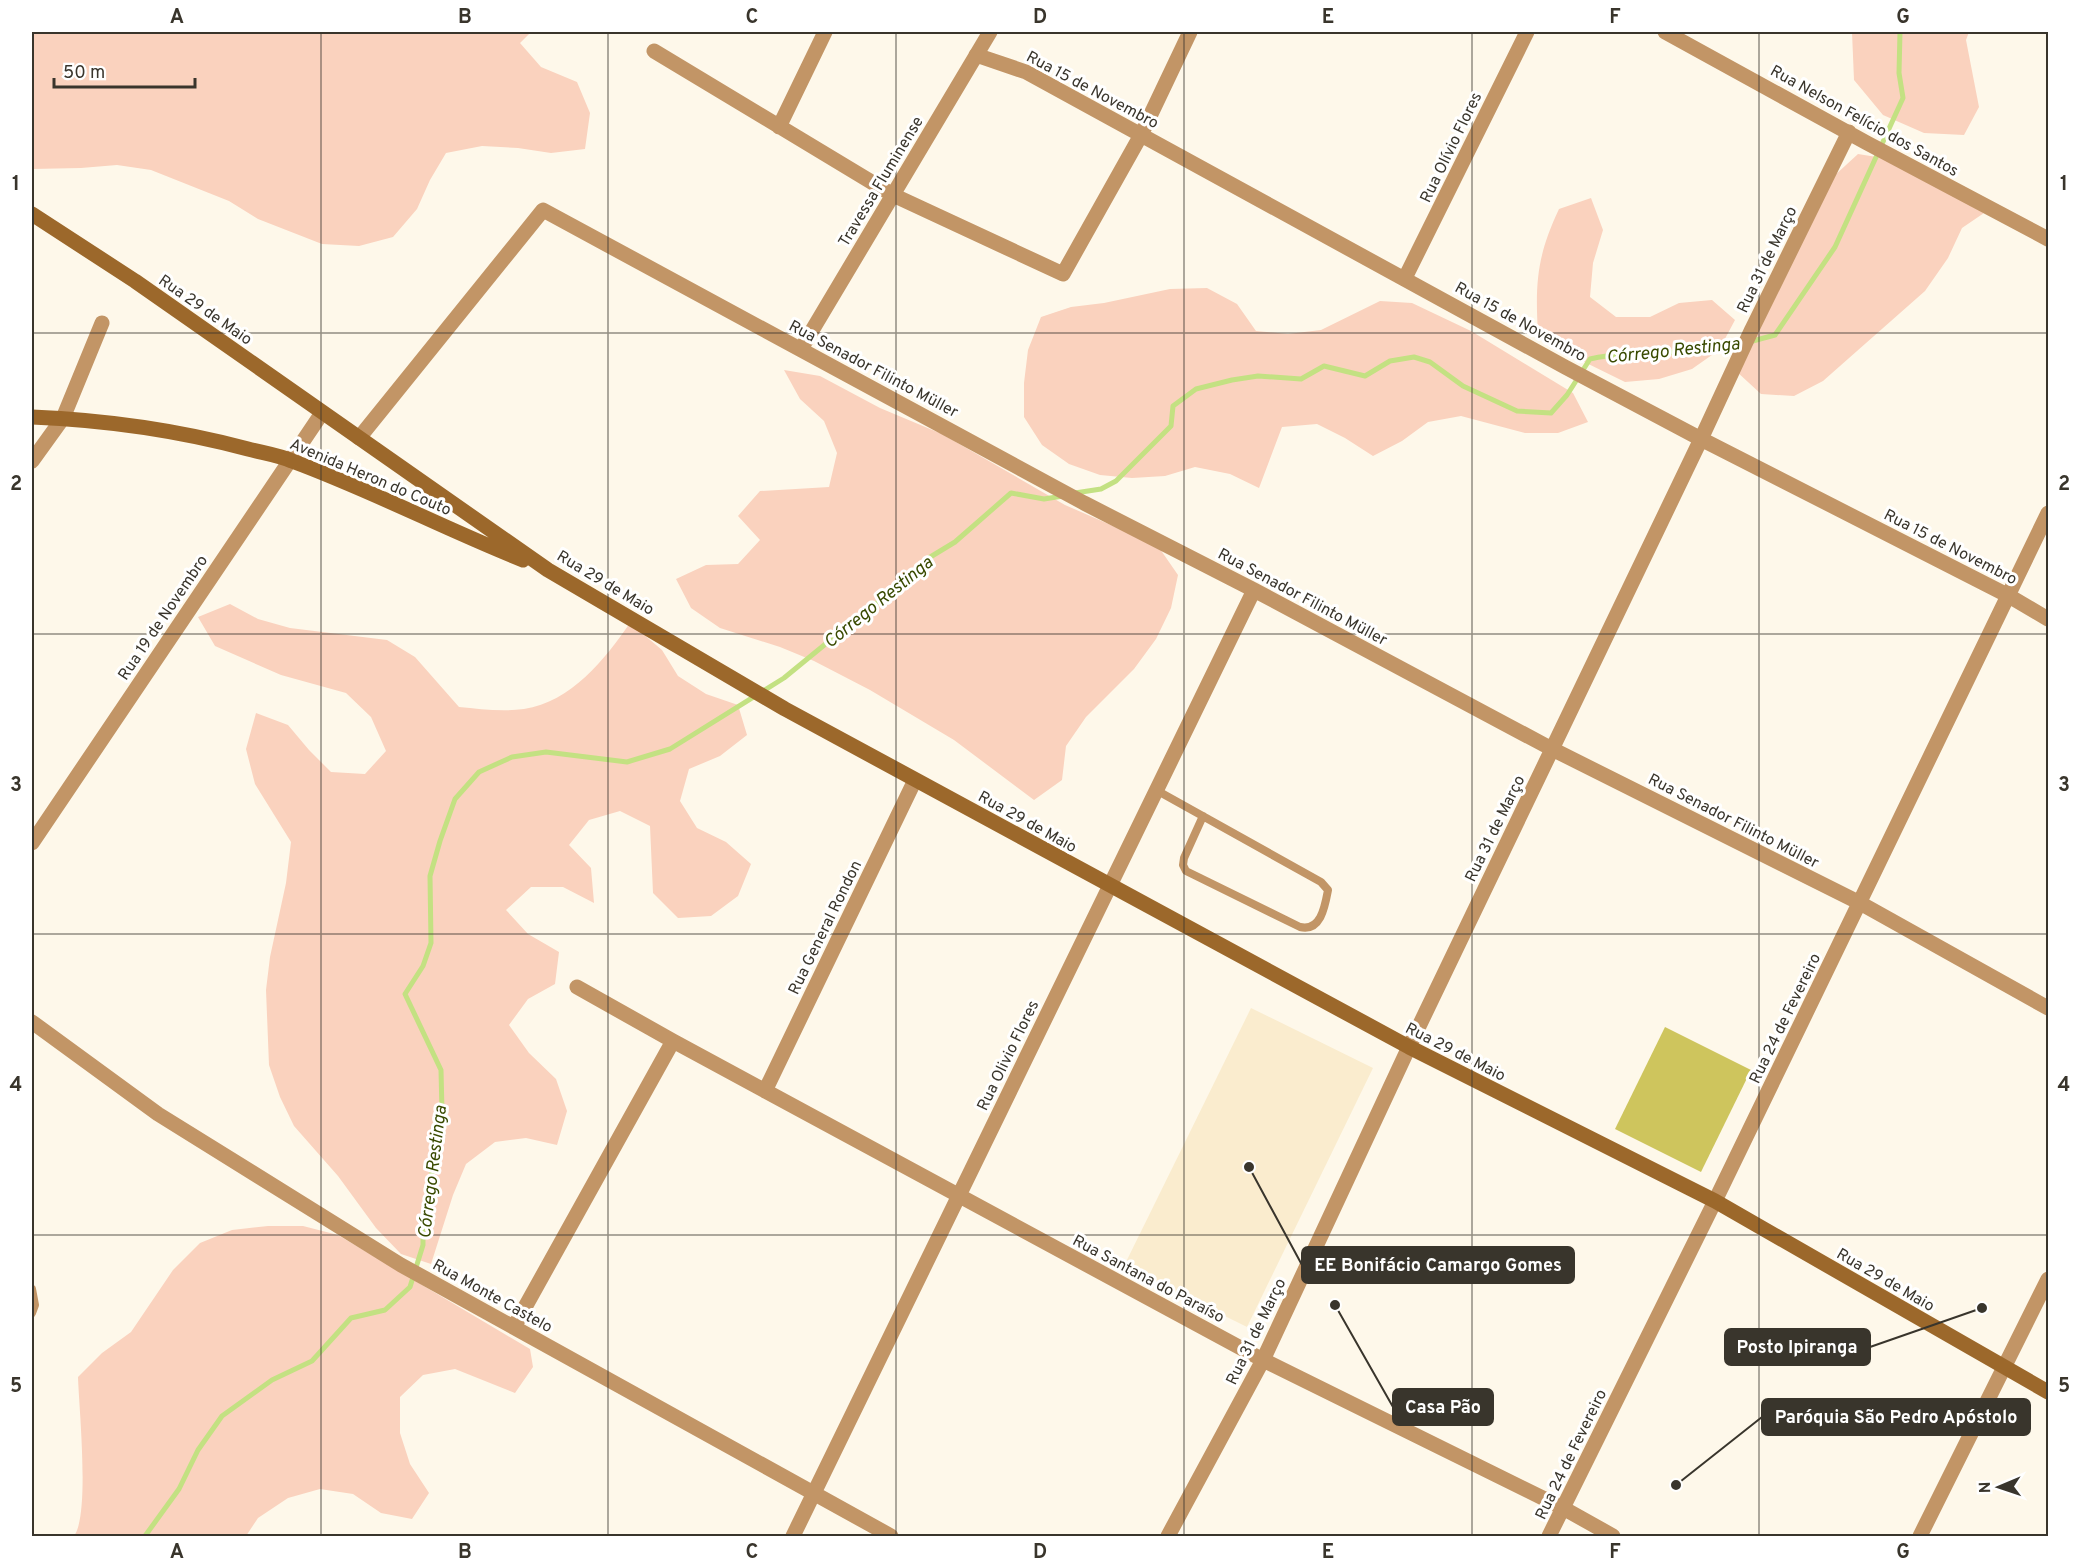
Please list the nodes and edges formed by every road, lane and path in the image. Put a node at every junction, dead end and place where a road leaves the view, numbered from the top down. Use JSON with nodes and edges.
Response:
{"nodes":[{"id":1,"x":825,"y":32,"type":"edge"},
{"id":2,"x":990,"y":32,"type":"edge"},
{"id":3,"x":1190,"y":32,"type":"edge"},
{"id":4,"x":1527,"y":32,"type":"edge"},
{"id":5,"x":1665,"y":32,"type":"edge"},
{"id":6,"x":654,"y":51,"type":"dead end"},
{"id":7,"x":976,"y":55,"type":"junction"},
{"id":8,"x":779,"y":127,"type":"junction"},
{"id":9,"x":1849,"y":132,"type":"junction"},
{"id":10,"x":1141,"y":135,"type":"junction"},
{"id":11,"x":893,"y":195,"type":"junction"},
{"id":12,"x":32,"y":214,"type":"edge"},
{"id":13,"x":2049,"y":239,"type":"edge"},
{"id":14,"x":1406,"y":278,"type":"junction"},
{"id":15,"x":102,"y":323,"type":"dead end"},
{"id":16,"x":801,"y":349,"type":"junction"},
{"id":17,"x":322,"y":412,"type":"junction"},
{"id":18,"x":32,"y":417,"type":"edge"},
{"id":19,"x":63,"y":418,"type":"junction"},
{"id":20,"x":359,"y":438,"type":"junction"},
{"id":21,"x":1701,"y":439,"type":"junction"},
{"id":22,"x":290,"y":460,"type":"junction"},
{"id":23,"x":32,"y":461,"type":"edge"},
{"id":24,"x":2049,"y":513,"type":"edge"},
{"id":25,"x":548,"y":570,"type":"junction"},
{"id":26,"x":1254,"y":590,"type":"junction"},
{"id":27,"x":2009,"y":596,"type":"junction"},
{"id":28,"x":2049,"y":619,"type":"edge"},
{"id":29,"x":1552,"y":749,"type":"junction"},
{"id":30,"x":915,"y":780,"type":"junction"},
{"id":31,"x":1156,"y":790,"type":"junction"},
{"id":32,"x":1203,"y":816,"type":"junction"},
{"id":33,"x":32,"y":843,"type":"edge"},
{"id":34,"x":1110,"y":885,"type":"junction"},
{"id":35,"x":1860,"y":903,"type":"junction"},
{"id":36,"x":577,"y":987,"type":"dead end"},
{"id":37,"x":2049,"y":1008,"type":"edge"},
{"id":38,"x":32,"y":1022,"type":"edge"},
{"id":39,"x":673,"y":1041,"type":"junction"},
{"id":40,"x":1409,"y":1047,"type":"junction"},
{"id":41,"x":765,"y":1091,"type":"junction"},
{"id":42,"x":959,"y":1196,"type":"junction"},
{"id":43,"x":1715,"y":1201,"type":"junction"},
{"id":44,"x":2049,"y":1279,"type":"edge"},
{"id":45,"x":32,"y":1289,"type":"edge"},
{"id":46,"x":32,"y":1313,"type":"edge"},
{"id":47,"x":514,"y":1327,"type":"junction"},
{"id":48,"x":1263,"y":1360,"type":"junction"},
{"id":49,"x":2004,"y":1367,"type":"junction"},
{"id":50,"x":2049,"y":1392,"type":"edge"},
{"id":51,"x":814,"y":1493,"type":"junction"},
{"id":52,"x":1563,"y":1508,"type":"junction"},
{"id":53,"x":793,"y":1536,"type":"edge"},
{"id":54,"x":891,"y":1536,"type":"edge"},
{"id":55,"x":1168,"y":1536,"type":"edge"},
{"id":56,"x":1549,"y":1536,"type":"edge"},
{"id":57,"x":1613,"y":1536,"type":"edge"},
{"id":58,"x":1920,"y":1536,"type":"edge"}],
"edges":[{"from":1,"to":8,"type":"street"},
{"from":2,"to":7,"type":"street","name":"Travessa Fluminense"},
{"from":3,"to":10,"type":"street"},
{"from":4,"to":14,"type":"street","name":"Rua Olívio Flores"},
{"from":5,"to":9,"type":"street","name":"Rua Nelson Felício dos Santos"},
{"from":6,"to":8,"type":"street"},
{"from":7,"to":10,"type":"street","name":"Rua 15 de Novembro"},
{"from":7,"to":11,"type":"street","name":"Travessa Fluminense"},
{"from":8,"to":11,"type":"street"},
{"from":9,"to":13,"type":"street","name":"Rua Nelson Felício dos Santos"},
{"from":9,"to":21,"type":"street","name":"Rua 31 de Março"},
{"from":10,"to":11,"type":"street"},
{"from":10,"to":14,"type":"street","name":"Rua 15 de Novembro"},
{"from":11,"to":16,"type":"street","name":"Travessa Fluminense"},
{"from":12,"to":17,"type":"main road","name":"Rua 29 de Maio"},
{"from":14,"to":21,"type":"street","name":"Rua 15 de Novembro"},
{"from":15,"to":19,"type":"street"},
{"from":16,"to":20,"type":"street","name":"Rua Senador Filinto Müller"},
{"from":16,"to":26,"type":"street","name":"Rua Senador Filinto Müller"},
{"from":17,"to":20,"type":"main road","name":"Rua 29 de Maio"},
{"from":17,"to":22,"type":"street","name":"Rua 19 de Novembro"},
{"from":18,"to":19,"type":"main road","name":"Avenida Heron do Couto"},
{"from":19,"to":22,"type":"main road","name":"Avenida Heron do Couto"},
{"from":19,"to":23,"type":"street"},
{"from":20,"to":25,"type":"main road","name":"Rua 29 de Maio"},
{"from":21,"to":27,"type":"street","name":"Rua 15 de Novembro"},
{"from":21,"to":29,"type":"street","name":"Rua 31 de Março"},
{"from":22,"to":25,"type":"main road","name":"Avenida Heron do Couto"},
{"from":22,"to":33,"type":"street","name":"Rua 19 de Novembro"},
{"from":24,"to":27,"type":"street","name":"Rua 24 de Fevereiro"},
{"from":25,"to":30,"type":"main road","name":"Rua 29 de Maio"},
{"from":26,"to":29,"type":"street","name":"Rua Senador Filinto Müller"},
{"from":26,"to":31,"type":"street","name":"Rua Olivio Flores"},
{"from":27,"to":28,"type":"street","name":"Rua 15 de Novembro"},
{"from":27,"to":35,"type":"street","name":"Rua 24 de Fevereiro"},
{"from":29,"to":35,"type":"street","name":"Rua Senador Filinto Müller"},
{"from":29,"to":40,"type":"street","name":"Rua 31 de Março"},
{"from":30,"to":34,"type":"main road","name":"Rua 29 de Maio"},
{"from":30,"to":41,"type":"street","name":"Rua General Rondon"},
{"from":31,"to":32,"type":"lane"},
{"from":31,"to":34,"type":"street","name":"Rua Olivio Flores"},
{"from":32,"to":32,"type":"lane"},
{"from":34,"to":40,"type":"main road","name":"Rua 29 de Maio"},
{"from":34,"to":42,"type":"street","name":"Rua Olivio Flores"},
{"from":35,"to":37,"type":"street","name":"Rua Senador Filinto Müller"},
{"from":35,"to":43,"type":"street","name":"Rua 24 de Fevereiro"},
{"from":36,"to":39,"type":"street","name":"Rua Santana do Paraíso"},
{"from":38,"to":47,"type":"street","name":"Rua Monte Castelo"},
{"from":39,"to":41,"type":"street","name":"Rua Santana do Paraíso"},
{"from":39,"to":47,"type":"street"},
{"from":40,"to":43,"type":"main road","name":"Rua 29 de Maio"},
{"from":40,"to":48,"type":"street","name":"Rua 31 de Março"},
{"from":41,"to":42,"type":"street","name":"Rua Santana do Paraíso"},
{"from":42,"to":48,"type":"street","name":"Rua Santana do Paraíso"},
{"from":42,"to":51,"type":"street","name":"Rua Olivio Flores"},
{"from":43,"to":49,"type":"main road","name":"Rua 29 de Maio"},
{"from":43,"to":52,"type":"street","name":"Rua 24 de Fevereiro"},
{"from":44,"to":49,"type":"street"},
{"from":45,"to":46,"type":"lane"},
{"from":47,"to":51,"type":"street","name":"Rua Monte Castelo"},
{"from":48,"to":52,"type":"street","name":"Rua Santana do Paraíso"},
{"from":48,"to":55,"type":"street","name":"Rua 31 de Março"},
{"from":49,"to":50,"type":"main road","name":"Rua 29 de Maio"},
{"from":49,"to":58,"type":"street"},
{"from":51,"to":53,"type":"street","name":"Rua Olivio Flores"},
{"from":51,"to":54,"type":"street","name":"Rua Monte Castelo"},
{"from":52,"to":56,"type":"street","name":"Rua 24 de Fevereiro"},
{"from":52,"to":57,"type":"street","name":"Rua Santana do Paraíso"}]}
